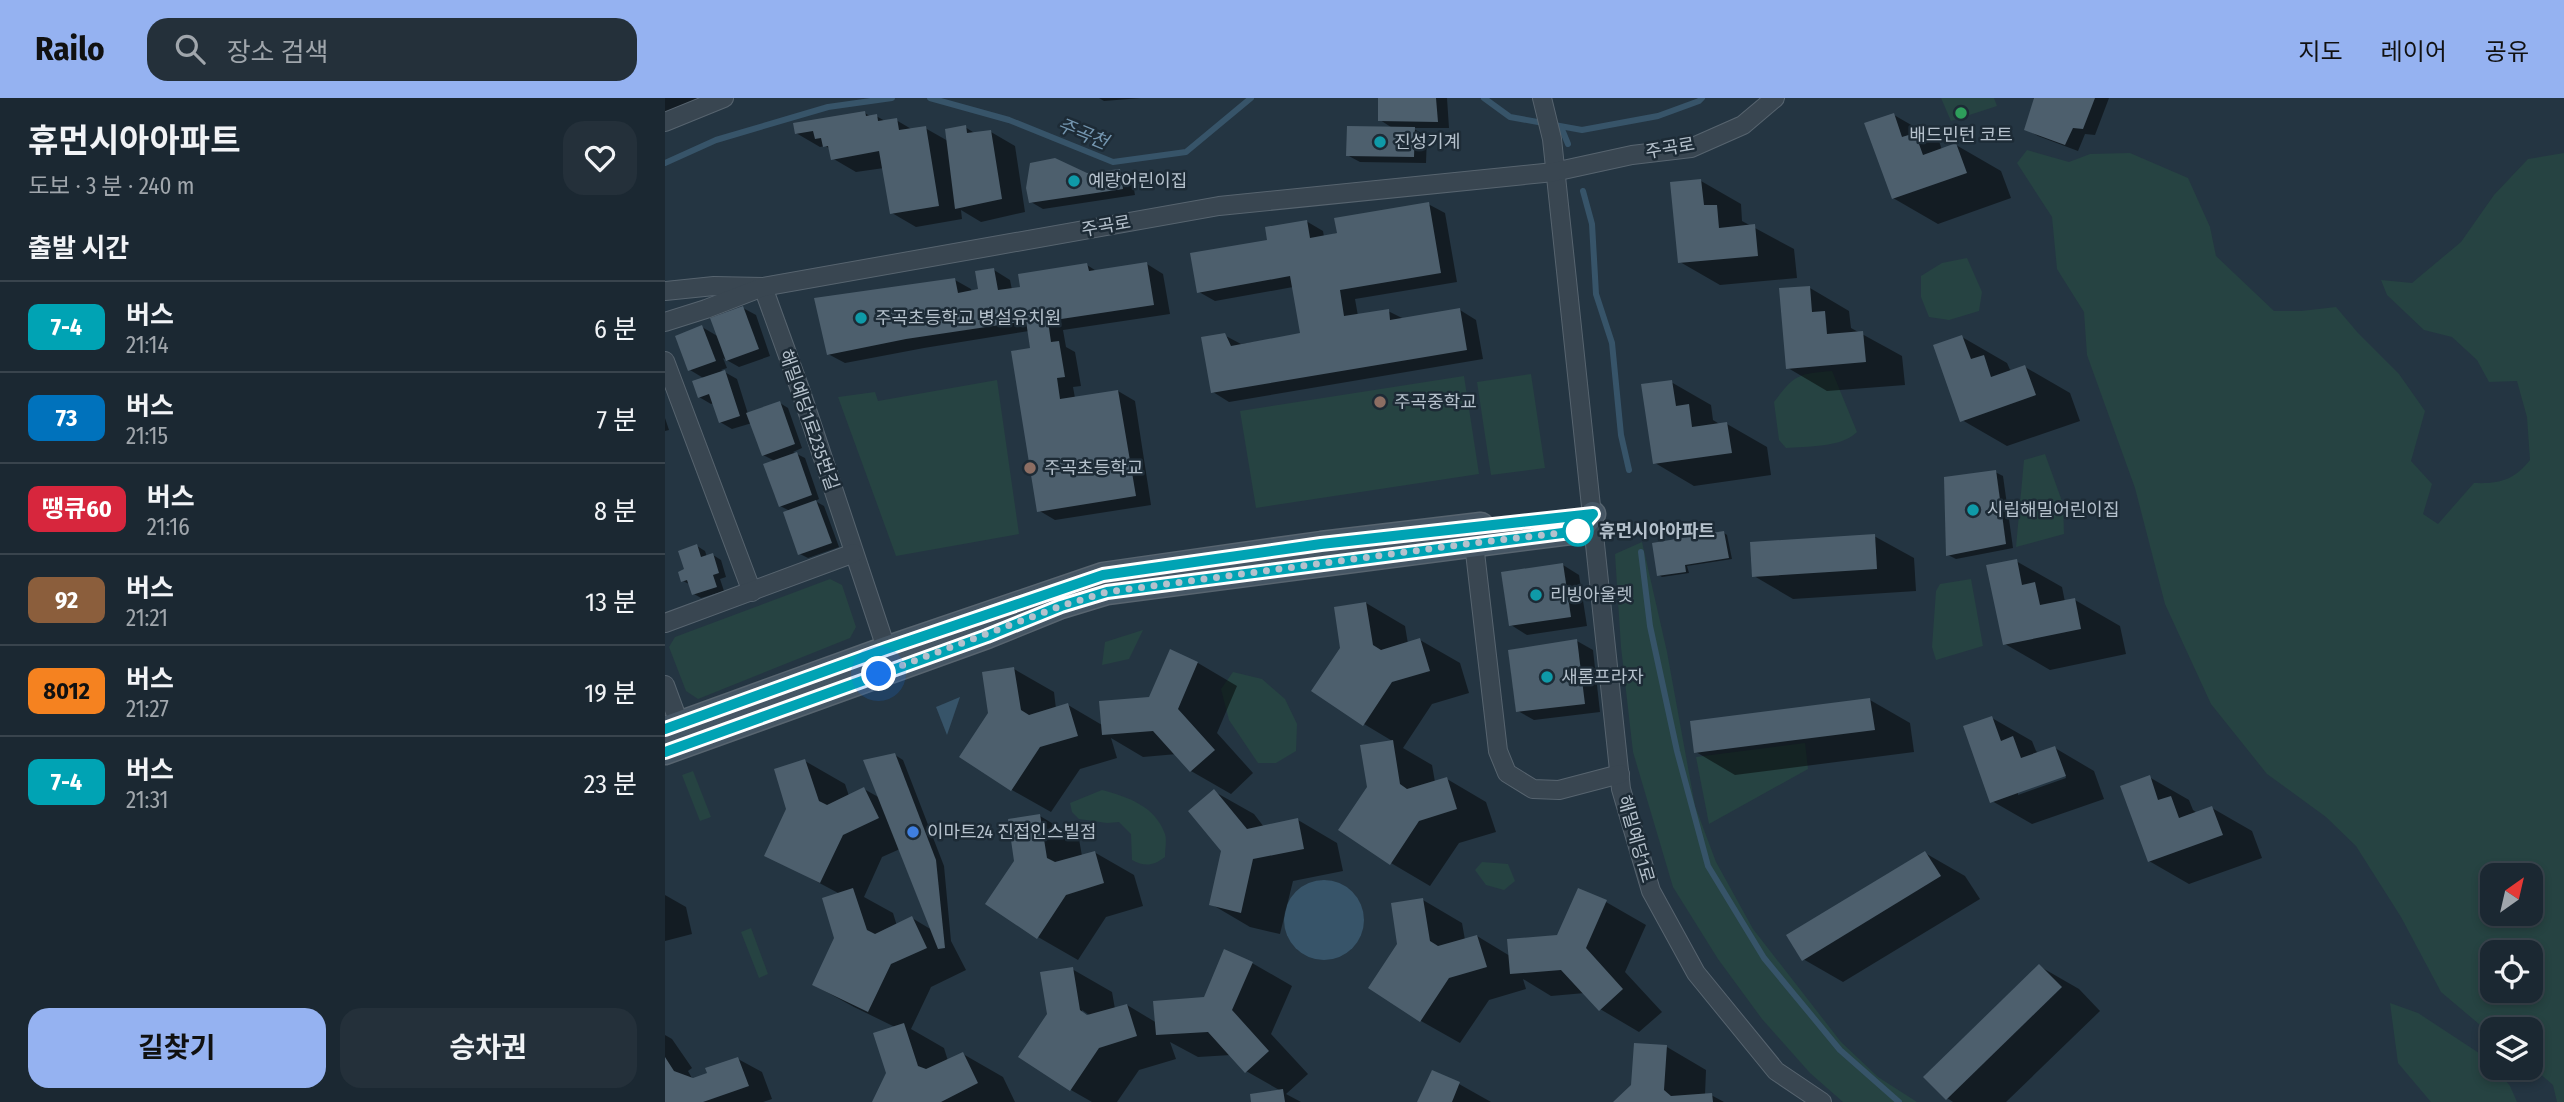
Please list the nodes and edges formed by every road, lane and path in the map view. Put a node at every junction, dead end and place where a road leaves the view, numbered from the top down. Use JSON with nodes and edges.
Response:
{"nodes":[{"id":1,"x":724,"y":98,"type":"edge"},
{"id":2,"x":1542,"y":98,"type":"edge"},
{"id":3,"x":1775,"y":98,"type":"edge"},
{"id":4,"x":665,"y":122,"type":"edge"},
{"id":5,"x":1554,"y":172,"type":"junction"},
{"id":6,"x":763,"y":286,"type":"junction"},
{"id":7,"x":665,"y":290,"type":"edge"},
{"id":8,"x":665,"y":321,"type":"edge"},
{"id":9,"x":665,"y":361,"type":"edge"},
{"id":10,"x":1593,"y":514,"type":"junction"},
{"id":11,"x":1473,"y":534,"type":"junction"},
{"id":12,"x":855,"y":553,"type":"junction"},
{"id":13,"x":752,"y":592,"type":"junction"},
{"id":14,"x":665,"y":623,"type":"edge"},
{"id":15,"x":889,"y":659,"type":"junction"},
{"id":16,"x":665,"y":685,"type":"edge"},
{"id":17,"x":672,"y":726,"type":"edge"},
{"id":18,"x":665,"y":752,"type":"edge"},
{"id":19,"x":1620,"y":774,"type":"junction"},
{"id":20,"x":1822,"y":1102,"type":"edge"}],
"edges":[{"from":1,"to":4,"type":"street"},
{"from":2,"to":5,"type":"street"},
{"from":3,"to":5,"type":"street","name":"주곡로"},
{"from":5,"to":6,"type":"street","name":"주곡로"},
{"from":5,"to":10,"type":"street"},
{"from":6,"to":7,"type":"street"},
{"from":6,"to":8,"type":"street","name":"주곡로"},
{"from":6,"to":12,"type":"street","name":"해밀예당1로235번길"},
{"from":9,"to":13,"type":"street"},
{"from":10,"to":11,"type":"street"},
{"from":10,"to":19,"type":"street","name":"해밀예당1로"},
{"from":11,"to":15,"type":"street"},
{"from":11,"to":19,"type":"street"},
{"from":12,"to":13,"type":"street"},
{"from":12,"to":15,"type":"street","name":"해밀예당1로235번길"},
{"from":13,"to":14,"type":"street"},
{"from":15,"to":17,"type":"street"},
{"from":15,"to":18,"type":"street"},
{"from":16,"to":17,"type":"street"},
{"from":19,"to":20,"type":"street","name":"해밀예당1로"}]}
